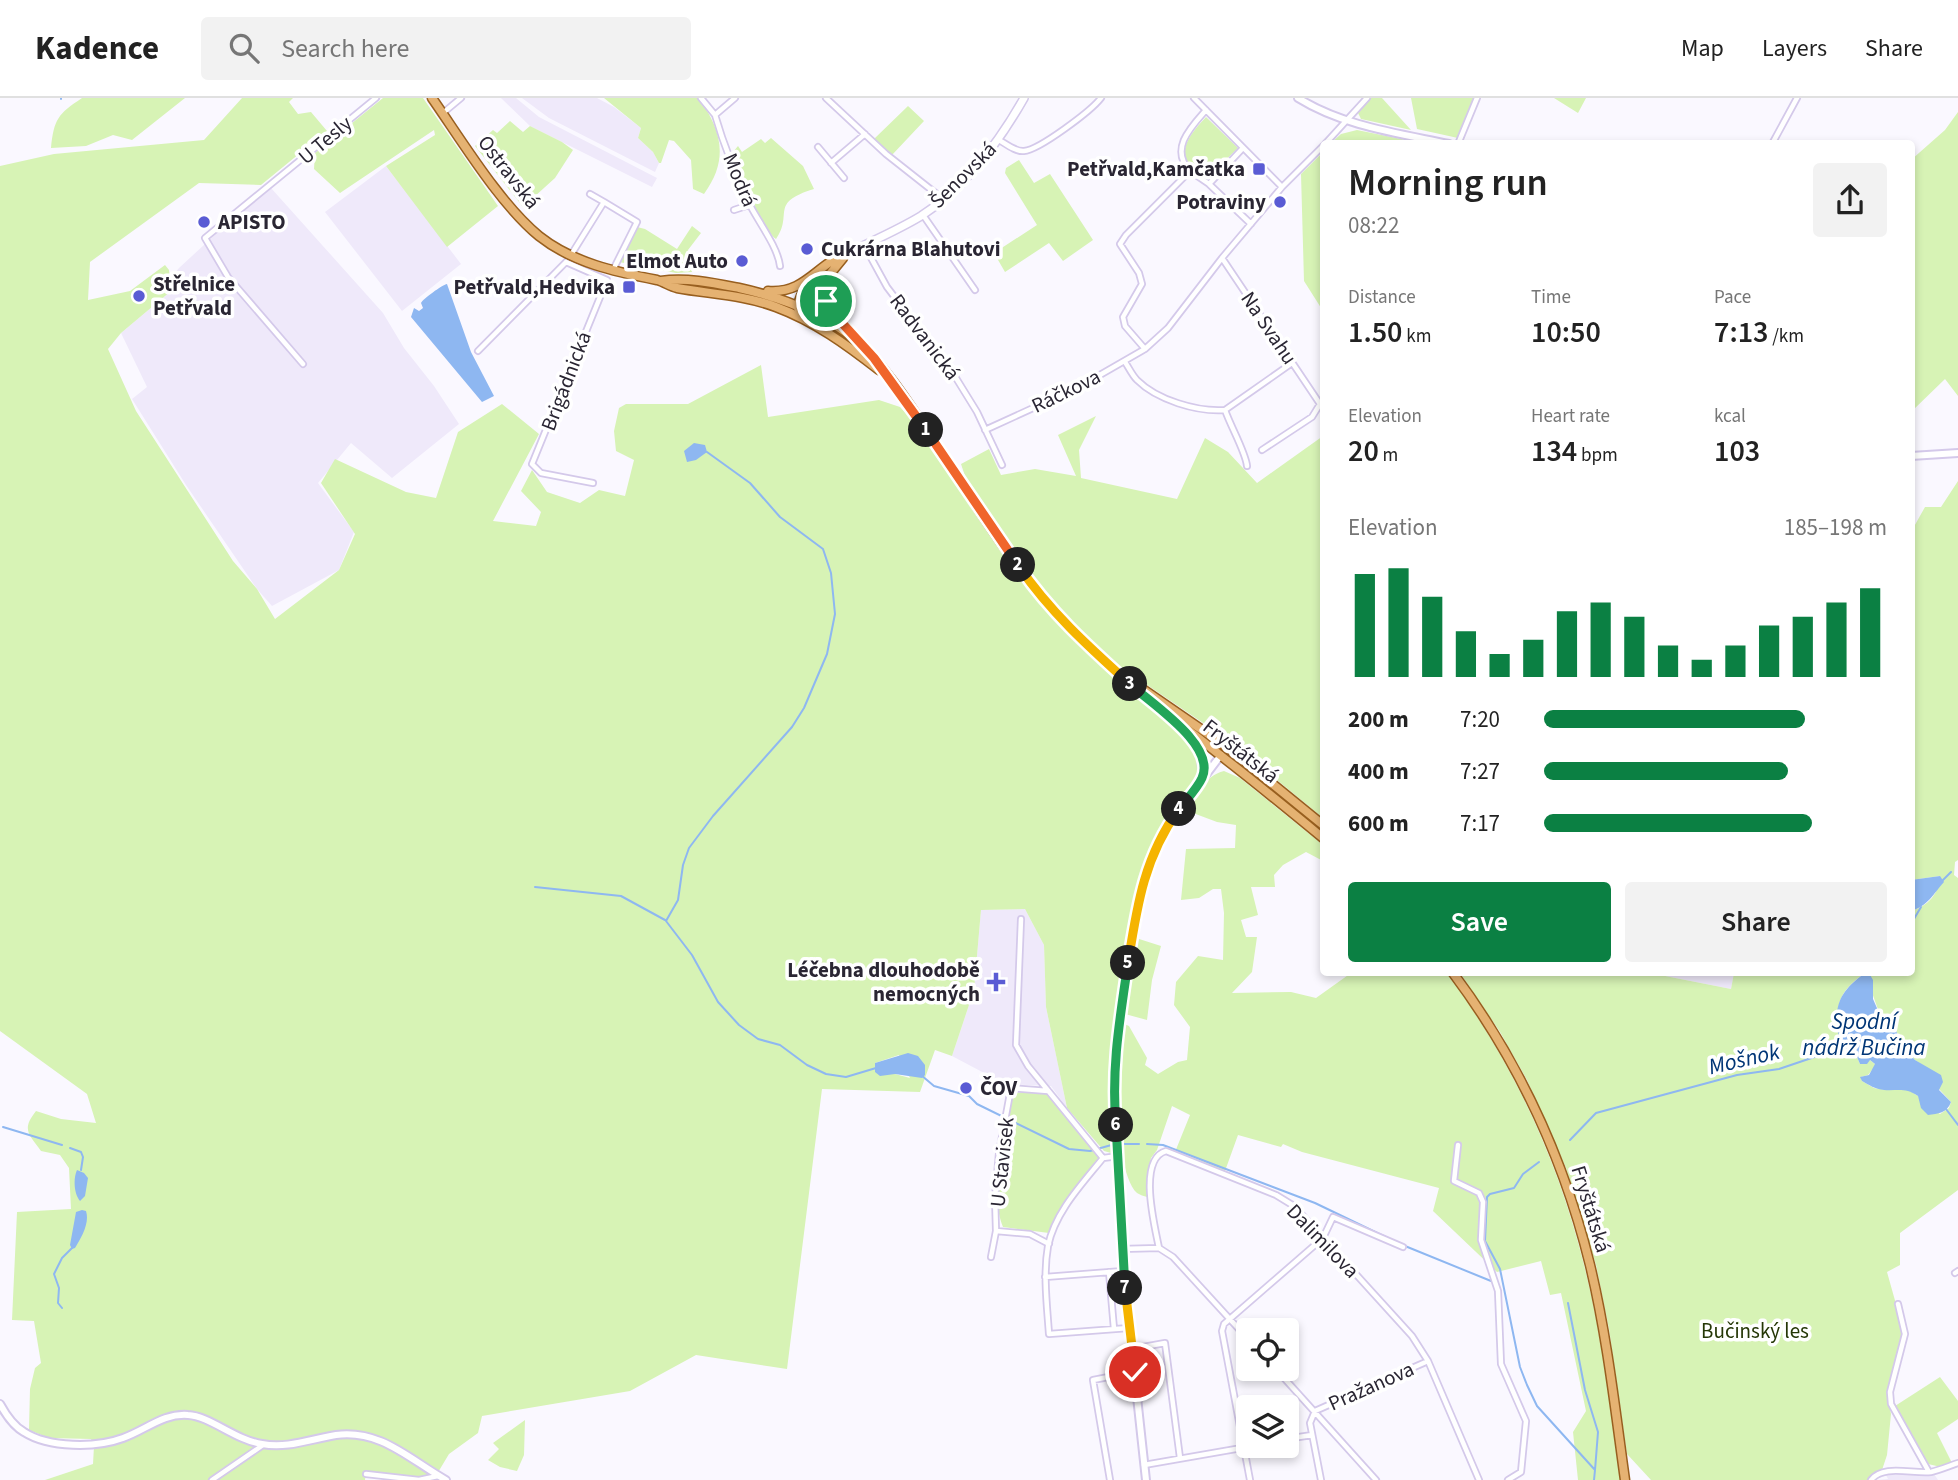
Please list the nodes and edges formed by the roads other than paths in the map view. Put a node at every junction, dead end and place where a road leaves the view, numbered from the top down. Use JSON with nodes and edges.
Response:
{"nodes":[{"id":1,"x":376,"y":98,"type":"edge"},
{"id":2,"x":432,"y":98,"type":"edge"},
{"id":3,"x":461,"y":98,"type":"edge"},
{"id":4,"x":701,"y":98,"type":"edge"},
{"id":5,"x":735,"y":98,"type":"edge"},
{"id":6,"x":826,"y":98,"type":"edge"},
{"id":7,"x":1024,"y":98,"type":"edge"},
{"id":8,"x":1101,"y":98,"type":"edge"},
{"id":9,"x":1194,"y":98,"type":"edge"},
{"id":10,"x":1297,"y":98,"type":"edge"},
{"id":11,"x":1367,"y":98,"type":"edge"},
{"id":12,"x":1477,"y":98,"type":"edge"},
{"id":13,"x":1797,"y":98,"type":"edge"},
{"id":14,"x":1206,"y":110,"type":"junction"},
{"id":15,"x":443,"y":114,"type":"junction"},
{"id":16,"x":715,"y":115,"type":"junction"},
{"id":17,"x":1346,"y":122,"type":"junction"},
{"id":18,"x":865,"y":134,"type":"junction"},
{"id":19,"x":999,"y":140,"type":"junction"},
{"id":20,"x":1329,"y":140,"type":"edge"},
{"id":21,"x":1432,"y":140,"type":"edge"},
{"id":22,"x":1460,"y":140,"type":"edge"},
{"id":23,"x":1774,"y":140,"type":"edge"},
{"id":24,"x":818,"y":147,"type":"dead end"},
{"id":25,"x":1243,"y":148,"type":"junction"},
{"id":26,"x":1320,"y":149,"type":"edge"},
{"id":27,"x":831,"y":163,"type":"junction"},
{"id":28,"x":1190,"y":171,"type":"junction"},
{"id":29,"x":844,"y":178,"type":"dead end"},
{"id":30,"x":1209,"y":184,"type":"junction"},
{"id":31,"x":1282,"y":187,"type":"junction"},
{"id":32,"x":590,"y":194,"type":"dead end"},
{"id":33,"x":943,"y":199,"type":"junction"},
{"id":34,"x":604,"y":202,"type":"junction"},
{"id":35,"x":750,"y":205,"type":"junction"},
{"id":36,"x":733,"y":210,"type":"dead end"},
{"id":37,"x":922,"y":215,"type":"junction"},
{"id":38,"x":1251,"y":224,"type":"junction"},
{"id":39,"x":864,"y":245,"type":"junction"},
{"id":40,"x":848,"y":253,"type":"junction"},
{"id":41,"x":569,"y":258,"type":"junction"},
{"id":42,"x":1222,"y":258,"type":"junction"},
{"id":43,"x":779,"y":266,"type":"dead end"},
{"id":44,"x":613,"y":271,"type":"junction"},
{"id":45,"x":829,"y":273,"type":"junction"},
{"id":46,"x":816,"y":274,"type":"junction"},
{"id":47,"x":661,"y":281,"type":"junction"},
{"id":48,"x":975,"y":290,"type":"dead end"},
{"id":49,"x":755,"y":291,"type":"junction"},
{"id":50,"x":775,"y":307,"type":"junction"},
{"id":51,"x":799,"y":307,"type":"junction"},
{"id":52,"x":805,"y":320,"type":"junction"},
{"id":53,"x":855,"y":340,"type":"junction"},
{"id":54,"x":1145,"y":349,"type":"junction"},
{"id":55,"x":478,"y":351,"type":"dead end"},
{"id":56,"x":1125,"y":362,"type":"junction"},
{"id":57,"x":1292,"y":363,"type":"junction"},
{"id":58,"x":303,"y":364,"type":"dead end"},
{"id":59,"x":887,"y":376,"type":"junction"},
{"id":60,"x":1225,"y":410,"type":"junction"},
{"id":61,"x":920,"y":421,"type":"joint"},
{"id":62,"x":985,"y":430,"type":"junction"},
{"id":63,"x":1262,"y":450,"type":"dead end"},
{"id":64,"x":1958,"y":453,"type":"edge"},
{"id":65,"x":1915,"y":456,"type":"edge"},
{"id":66,"x":1002,"y":465,"type":"dead end"},
{"id":67,"x":1247,"y":466,"type":"dead end"},
{"id":68,"x":593,"y":483,"type":"dead end"},
{"id":69,"x":1106,"y":663,"type":"junction"},
{"id":70,"x":1174,"y":720,"type":"junction"},
{"id":71,"x":1214,"y":738,"type":"junction"},
{"id":72,"x":1221,"y":755,"type":"junction"},
{"id":73,"x":1246,"y":762,"type":"junction"},
{"id":74,"x":1202,"y":777,"type":"junction"},
{"id":75,"x":1320,"y":823,"type":"edge"},
{"id":76,"x":1320,"y":836,"type":"edge"},
{"id":77,"x":1021,"y":919,"type":"dead end"},
{"id":78,"x":1455,"y":976,"type":"edge"},
{"id":79,"x":1049,"y":1091,"type":"junction"},
{"id":80,"x":1458,"y":1145,"type":"dead end"},
{"id":81,"x":1119,"y":1156,"type":"junction"},
{"id":82,"x":1103,"y":1158,"type":"junction"},
{"id":83,"x":996,"y":1231,"type":"junction"},
{"id":84,"x":1323,"y":1238,"type":"junction"},
{"id":85,"x":1049,"y":1244,"type":"junction"},
{"id":86,"x":1404,"y":1247,"type":"dead end"},
{"id":87,"x":1159,"y":1248,"type":"junction"},
{"id":88,"x":1121,"y":1250,"type":"junction"},
{"id":89,"x":991,"y":1257,"type":"dead end"},
{"id":90,"x":1123,"y":1271,"type":"junction"},
{"id":91,"x":1109,"y":1272,"type":"junction"},
{"id":92,"x":1045,"y":1277,"type":"junction"},
{"id":93,"x":1898,"y":1304,"type":"dead end"},
{"id":94,"x":1230,"y":1320,"type":"junction"},
{"id":95,"x":1236,"y":1326,"type":"edge"},
{"id":96,"x":1129,"y":1328,"type":"junction"},
{"id":97,"x":1114,"y":1329,"type":"junction"},
{"id":98,"x":1132,"y":1349,"type":"junction"},
{"id":99,"x":1428,"y":1361,"type":"junction"},
{"id":100,"x":1135,"y":1372,"type":"junction"},
{"id":101,"x":1287,"y":1381,"type":"edge"},
{"id":102,"x":0,"y":1404,"type":"edge"},
{"id":103,"x":1236,"y":1405,"type":"edge"},
{"id":104,"x":1315,"y":1411,"type":"junction"},
{"id":105,"x":1312,"y":1435,"type":"junction"},
{"id":106,"x":1299,"y":1437,"type":"edge"},
{"id":107,"x":264,"y":1445,"type":"junction"},
{"id":108,"x":1236,"y":1448,"type":"edge"},
{"id":109,"x":1180,"y":1458,"type":"junction"},
{"id":110,"x":1246,"y":1458,"type":"edge"},
{"id":111,"x":1958,"y":1463,"type":"edge"},
{"id":112,"x":1144,"y":1465,"type":"junction"},
{"id":113,"x":1929,"y":1472,"type":"junction"},
{"id":114,"x":366,"y":1474,"type":"dead end"},
{"id":115,"x":439,"y":1476,"type":"junction"},
{"id":116,"x":212,"y":1480,"type":"edge"},
{"id":117,"x":446,"y":1480,"type":"edge"},
{"id":118,"x":1110,"y":1480,"type":"edge"},
{"id":119,"x":1146,"y":1480,"type":"edge"},
{"id":120,"x":1250,"y":1480,"type":"edge"},
{"id":121,"x":1321,"y":1480,"type":"edge"},
{"id":122,"x":1376,"y":1480,"type":"edge"},
{"id":123,"x":1479,"y":1480,"type":"edge"},
{"id":124,"x":1508,"y":1480,"type":"edge"},
{"id":125,"x":1625,"y":1480,"type":"edge"},
{"id":126,"x":1871,"y":1480,"type":"edge"}],
"edges":[{"from":1,"to":58,"type":"street","name":"U Tesly"},
{"from":2,"to":15,"type":"main road","name":"Ostravská"},
{"from":3,"to":15,"type":"street"},
{"from":4,"to":16,"type":"street","name":"Modrá"},
{"from":5,"to":16,"type":"street"},
{"from":6,"to":18,"type":"street"},
{"from":7,"to":19,"type":"main road","name":"Šenovská"},
{"from":8,"to":19,"type":"street"},
{"from":9,"to":14,"type":"street"},
{"from":10,"to":17,"type":"street"},
{"from":11,"to":17,"type":"street","name":"Ráčkova"},
{"from":12,"to":22,"type":"street"},
{"from":13,"to":23,"type":"street"},
{"from":14,"to":25,"type":"street"},
{"from":14,"to":28,"type":"street"},
{"from":15,"to":41,"type":"main road","name":"Ostravská"},
{"from":16,"to":35,"type":"street","name":"Modrá"},
{"from":17,"to":20,"type":"street","name":"Ráčkova"},
{"from":17,"to":21,"type":"street"},
{"from":18,"to":27,"type":"street"},
{"from":18,"to":33,"type":"street"},
{"from":19,"to":33,"type":"main road","name":"Šenovská"},
{"from":24,"to":27,"type":"street"},
{"from":25,"to":30,"type":"street"},
{"from":25,"to":31,"type":"street"},
{"from":26,"to":31,"type":"street","name":"Ráčkova"},
{"from":27,"to":29,"type":"street"},
{"from":28,"to":30,"type":"street"},
{"from":28,"to":54,"type":"street"},
{"from":30,"to":38,"type":"street"},
{"from":31,"to":38,"type":"street","name":"Ráčkova"},
{"from":32,"to":34,"type":"street"},
{"from":33,"to":37,"type":"main road","name":"Šenovská"},
{"from":34,"to":41,"type":"street"},
{"from":34,"to":44,"type":"street"},
{"from":35,"to":36,"type":"street"},
{"from":35,"to":43,"type":"street","name":"Modrá"},
{"from":37,"to":39,"type":"main road","name":"Šenovská"},
{"from":37,"to":48,"type":"street"},
{"from":38,"to":42,"type":"street","name":"Ráčkova"},
{"from":39,"to":40,"type":"main road","name":"Šenovská"},
{"from":39,"to":62,"type":"street","name":"Radvanická"},
{"from":40,"to":45,"type":"main road"},
{"from":40,"to":46,"type":"main road"},
{"from":41,"to":44,"type":"main road","name":"Ostravská"},
{"from":41,"to":55,"type":"street"},
{"from":41,"to":68,"type":"street","name":"Brigádnická"},
{"from":42,"to":54,"type":"street","name":"Ráčkova"},
{"from":42,"to":57,"type":"street","name":"Na Svahu"},
{"from":44,"to":47,"type":"main road","name":"Ostravská"},
{"from":45,"to":51,"type":"main road"},
{"from":45,"to":53,"type":"main road"},
{"from":46,"to":49,"type":"main road"},
{"from":46,"to":51,"type":"main road"},
{"from":47,"to":49,"type":"main road","name":"Ostravská"},
{"from":47,"to":50,"type":"main road","name":"Ostravská"},
{"from":49,"to":51,"type":"main road","name":"Ostravská"},
{"from":50,"to":51,"type":"main road"},
{"from":50,"to":52,"type":"main road","name":"Ostravská"},
{"from":51,"to":52,"type":"main road"},
{"from":51,"to":53,"type":"main road","name":"Ostravská"},
{"from":52,"to":59,"type":"main road","name":"Ostravská"},
{"from":53,"to":59,"type":"main road","name":"Ostravská"},
{"from":54,"to":56,"type":"street","name":"Ráčkova"},
{"from":56,"to":60,"type":"street"},
{"from":56,"to":62,"type":"street","name":"Ráčkova"},
{"from":57,"to":60,"type":"street"},
{"from":57,"to":63,"type":"street","name":"Na Svahu"},
{"from":59,"to":61,"type":"main road","name":"Ostravská"},
{"from":60,"to":67,"type":"street"},
{"from":61,"to":69,"type":"main road","name":"Fryštátská"},
{"from":62,"to":66,"type":"street","name":"Radvanická"},
{"from":64,"to":65,"type":"street"},
{"from":69,"to":70,"type":"main road","name":"Fryštátská"},
{"from":69,"to":71,"type":"main road","name":"Fryštátská"},
{"from":70,"to":72,"type":"main road","name":"Fryštátská"},
{"from":70,"to":74,"type":"street"},
{"from":71,"to":72,"type":"street"},
{"from":71,"to":73,"type":"main road","name":"Fryštátská"},
{"from":72,"to":73,"type":"street"},
{"from":72,"to":74,"type":"street"},
{"from":72,"to":76,"type":"main road","name":"Fryštátská"},
{"from":73,"to":75,"type":"main road","name":"Fryštátská"},
{"from":74,"to":81,"type":"street"},
{"from":77,"to":79,"type":"street"},
{"from":78,"to":125,"type":"main road","name":"Fryštátská"},
{"from":79,"to":82,"type":"street"},
{"from":79,"to":83,"type":"street","name":"U Stavisek"},
{"from":80,"to":124,"type":"street"},
{"from":81,"to":82,"type":"street"},
{"from":81,"to":88,"type":"street"},
{"from":82,"to":85,"type":"street"},
{"from":83,"to":85,"type":"street","name":"U Stavisek"},
{"from":83,"to":89,"type":"street","name":"U Stavisek"},
{"from":84,"to":86,"type":"street"},
{"from":84,"to":87,"type":"street","name":"Dalimilova"},
{"from":84,"to":94,"type":"street"},
{"from":84,"to":99,"type":"street","name":"Dalimilova"},
{"from":85,"to":92,"type":"street"},
{"from":87,"to":88,"type":"street"},
{"from":87,"to":94,"type":"street"},
{"from":88,"to":90,"type":"street"},
{"from":90,"to":91,"type":"street"},
{"from":90,"to":96,"type":"street"},
{"from":91,"to":92,"type":"street"},
{"from":91,"to":97,"type":"street"},
{"from":92,"to":97,"type":"street"},
{"from":93,"to":113,"type":"street"},
{"from":94,"to":95,"type":"street"},
{"from":94,"to":103,"type":"street"},
{"from":96,"to":97,"type":"street"},
{"from":96,"to":98,"type":"street"},
{"from":98,"to":100,"type":"street"},
{"from":98,"to":109,"type":"street"},
{"from":99,"to":104,"type":"street","name":"Pražanova"},
{"from":99,"to":123,"type":"street","name":"Dalimilova"},
{"from":100,"to":112,"type":"street"},
{"from":100,"to":118,"type":"street"},
{"from":101,"to":104,"type":"street"},
{"from":102,"to":107,"type":"street"},
{"from":104,"to":105,"type":"street"},
{"from":104,"to":122,"type":"street"},
{"from":105,"to":106,"type":"street"},
{"from":105,"to":121,"type":"street"},
{"from":107,"to":115,"type":"street"},
{"from":107,"to":116,"type":"street"},
{"from":108,"to":109,"type":"street"},
{"from":109,"to":112,"type":"street"},
{"from":110,"to":120,"type":"street"},
{"from":111,"to":113,"type":"street"},
{"from":112,"to":119,"type":"street"},
{"from":113,"to":126,"type":"street"},
{"from":114,"to":115,"type":"street"},
{"from":115,"to":117,"type":"street"}]}
